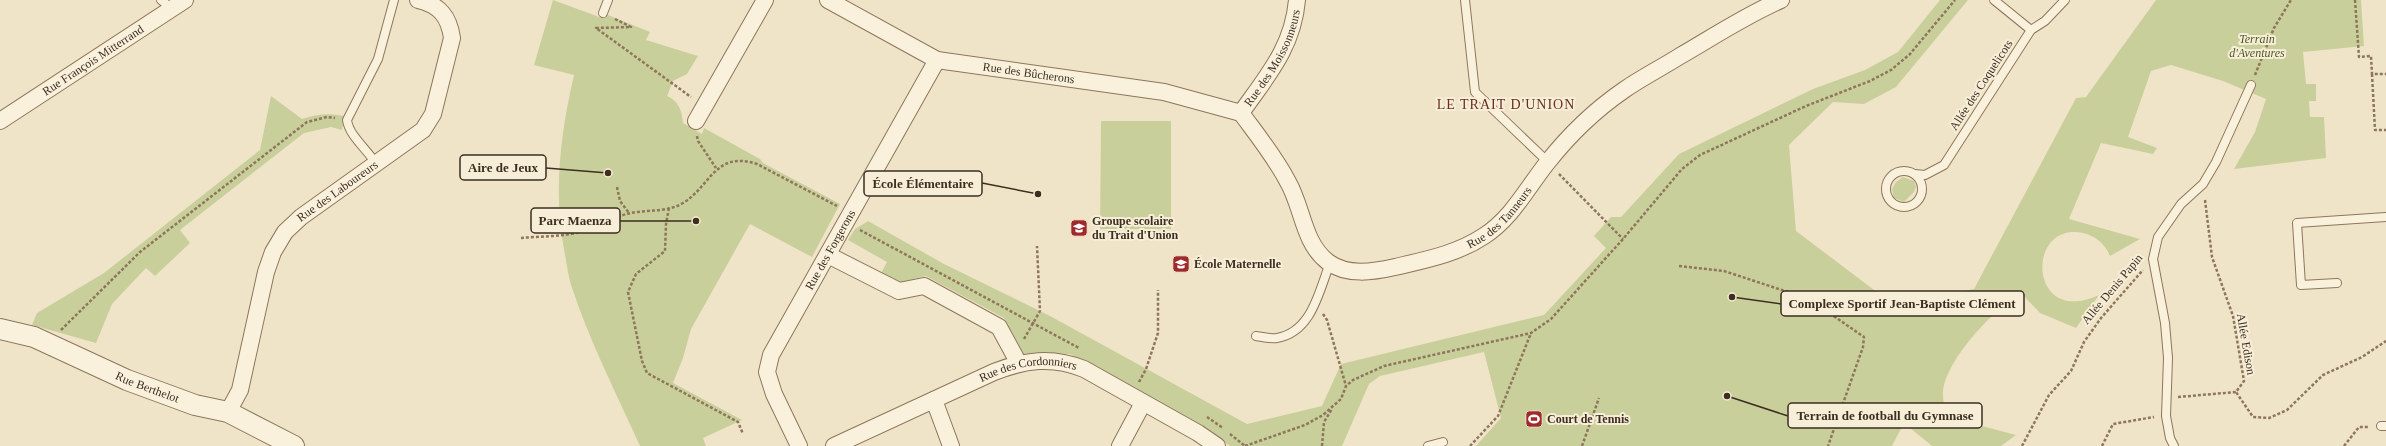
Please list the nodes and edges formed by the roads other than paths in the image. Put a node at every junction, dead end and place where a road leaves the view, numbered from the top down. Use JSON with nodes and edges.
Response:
{"nodes":[{"id":1,"x":394,"y":0,"type":"edge"},
{"id":2,"x":418,"y":0,"type":"edge"},
{"id":3,"x":608,"y":0,"type":"edge"},
{"id":4,"x":765,"y":0,"type":"edge"},
{"id":5,"x":828,"y":0,"type":"edge"},
{"id":6,"x":1297,"y":0,"type":"edge"},
{"id":7,"x":1465,"y":0,"type":"edge"},
{"id":8,"x":1781,"y":0,"type":"edge"},
{"id":9,"x":1994,"y":0,"type":"edge"},
{"id":10,"x":2065,"y":0,"type":"edge"},
{"id":11,"x":173,"y":3,"type":"edge"},
{"id":12,"x":852,"y":6,"type":"edge"},
{"id":13,"x":603,"y":13,"type":"road end"},
{"id":14,"x":2031,"y":30,"type":"junction"},
{"id":15,"x":937,"y":60,"type":"junction"},
{"id":16,"x":2251,"y":85,"type":"road end"},
{"id":17,"x":1241,"y":114,"type":"junction"},
{"id":18,"x":0,"y":121,"type":"edge"},
{"id":19,"x":696,"y":121,"type":"road end"},
{"id":20,"x":1548,"y":162,"type":"junction"},
{"id":21,"x":376,"y":164,"type":"junction"},
{"id":22,"x":1944,"y":165,"type":"junction"},
{"id":23,"x":1915,"y":174,"type":"junction"},
{"id":24,"x":1922,"y":191,"type":"junction"},
{"id":25,"x":2386,"y":216,"type":"edge"},
{"id":26,"x":828,"y":255,"type":"junction"},
{"id":27,"x":1330,"y":263,"type":"junction"},
{"id":28,"x":2337,"y":283,"type":"dead end"},
{"id":29,"x":0,"y":329,"type":"edge"},
{"id":30,"x":1256,"y":336,"type":"dead end"},
{"id":31,"x":1015,"y":357,"type":"junction"},
{"id":32,"x":934,"y":400,"type":"junction"},
{"id":33,"x":1137,"y":400,"type":"junction"},
{"id":34,"x":228,"y":412,"type":"junction"},
{"id":35,"x":1443,"y":442,"type":"dead end"},
{"id":36,"x":294,"y":446,"type":"edge"},
{"id":37,"x":800,"y":446,"type":"edge"},
{"id":38,"x":834,"y":446,"type":"edge"},
{"id":39,"x":951,"y":446,"type":"edge"},
{"id":40,"x":1120,"y":446,"type":"edge"},
{"id":41,"x":1217,"y":446,"type":"edge"},
{"id":42,"x":1428,"y":446,"type":"edge"},
{"id":43,"x":2174,"y":446,"type":"edge"}],
"edges":[{"from":1,"to":21,"type":"lane"},
{"from":2,"to":21,"type":"street","name":"Rue des Laboureurs"},
{"from":3,"to":13,"type":"lane"},
{"from":4,"to":19,"type":"street"},
{"from":5,"to":12,"type":"street","name":"Rue des Bûcherons"},
{"from":6,"to":17,"type":"street","name":"Rue des Moissonneurs"},
{"from":7,"to":20,"type":"lane"},
{"from":8,"to":20,"type":"street","name":"Rue des Tanneurs"},
{"from":9,"to":14,"type":"lane"},
{"from":10,"to":14,"type":"lane","name":"Allée des Coquelicots"},
{"from":11,"to":18,"type":"street","name":"Rue François Mitterrand"},
{"from":12,"to":15,"type":"street","name":"Rue des Bûcherons"},
{"from":14,"to":22,"type":"lane","name":"Allée des Coquelicots"},
{"from":15,"to":17,"type":"street","name":"Rue des Bûcherons"},
{"from":15,"to":26,"type":"street","name":"Rue des Forgerons"},
{"from":16,"to":43,"type":"lane","name":"Allée Denis Papin"},
{"from":17,"to":27,"type":"street","name":"Rue des Tanneurs"},
{"from":20,"to":27,"type":"street","name":"Rue des Tanneurs"},
{"from":21,"to":34,"type":"street","name":"Rue des Laboureurs"},
{"from":22,"to":23,"type":"lane","name":"Allée des Coquelicots"},
{"from":22,"to":24,"type":"lane","name":"Allée des Coquelicots"},
{"from":23,"to":24,"type":"lane"},
{"from":23,"to":24,"type":"lane","name":"Allée des Coquelicots"},
{"from":25,"to":28,"type":"lane"},
{"from":26,"to":31,"type":"street"},
{"from":26,"to":37,"type":"street","name":"Rue des Forgerons"},
{"from":27,"to":30,"type":"lane"},
{"from":29,"to":34,"type":"street","name":"Rue Berthelot"},
{"from":31,"to":32,"type":"street","name":"Rue des Cordonniers"},
{"from":31,"to":33,"type":"street","name":"Rue des Cordonniers"},
{"from":32,"to":38,"type":"street","name":"Rue des Cordonniers"},
{"from":32,"to":39,"type":"street"},
{"from":33,"to":40,"type":"street"},
{"from":33,"to":41,"type":"street","name":"Rue des Cordonniers"},
{"from":34,"to":36,"type":"street","name":"Rue Berthelot"},
{"from":35,"to":42,"type":"lane"}]}
